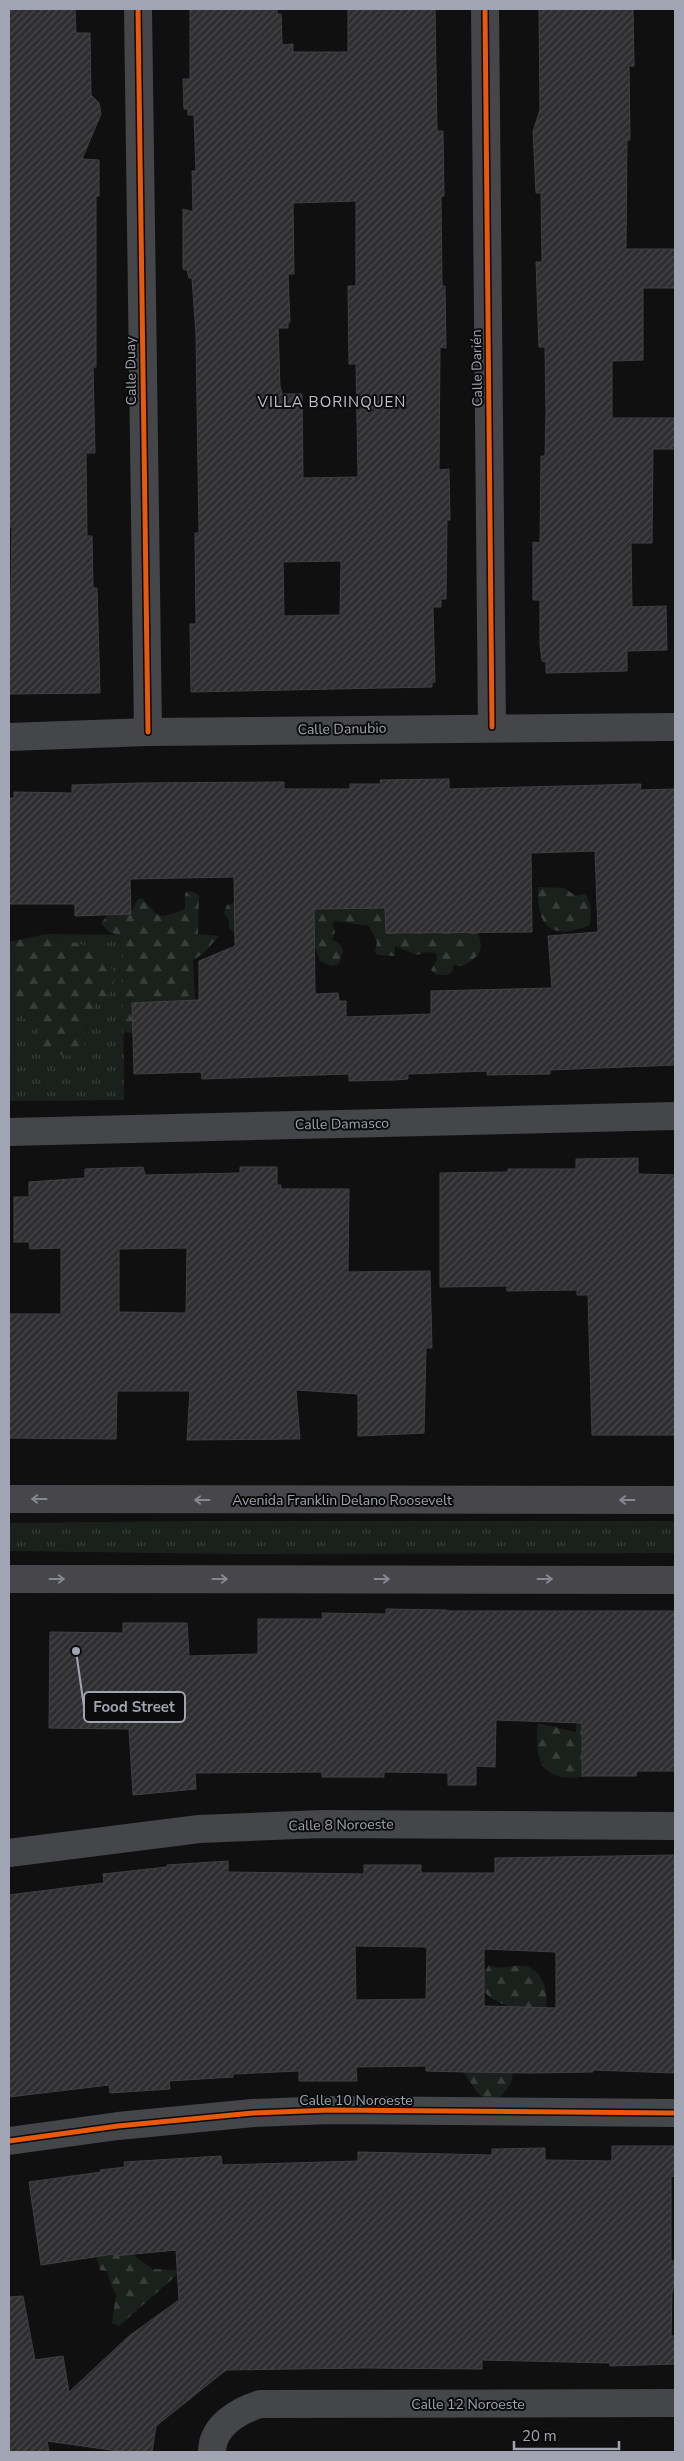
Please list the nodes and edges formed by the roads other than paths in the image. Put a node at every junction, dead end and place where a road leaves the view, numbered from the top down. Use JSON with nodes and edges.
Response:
{"nodes":[{"id":1,"x":138,"y":9,"type":"edge"},
{"id":2,"x":485,"y":9,"type":"edge"},
{"id":3,"x":492,"y":727,"type":"junction"},
{"id":4,"x":675,"y":727,"type":"edge"},
{"id":5,"x":148,"y":732,"type":"junction"},
{"id":6,"x":9,"y":737,"type":"edge"},
{"id":7,"x":675,"y":1116,"type":"edge"},
{"id":8,"x":9,"y":1132,"type":"edge"},
{"id":9,"x":9,"y":1499,"type":"edge"},
{"id":10,"x":675,"y":1500,"type":"edge"},
{"id":11,"x":9,"y":1579,"type":"edge"},
{"id":12,"x":675,"y":1580,"type":"edge"},
{"id":13,"x":675,"y":1826,"type":"edge"},
{"id":14,"x":9,"y":1853,"type":"edge"},
{"id":15,"x":675,"y":2112,"type":"edge"},
{"id":16,"x":9,"y":2141,"type":"edge"},
{"id":17,"x":675,"y":2403,"type":"edge"},
{"id":18,"x":212,"y":2452,"type":"edge"}],
"edges":[{"from":1,"to":5,"type":"street","name":"Calle Duay"},
{"from":2,"to":3,"type":"street","name":"Calle Darién"},
{"from":3,"to":4,"type":"street","name":"Calle Danubio"},
{"from":3,"to":5,"type":"street","name":"Calle Danubio"},
{"from":5,"to":6,"type":"street","name":"Calle Danubio"},
{"from":7,"to":8,"type":"street","name":"Calle Damasco"},
{"from":10,"to":9,"type":"main road","name":"Avenida Franklin Delano Roosevelt","one_way":true},
{"from":11,"to":12,"type":"main road","one_way":true},
{"from":13,"to":14,"type":"street","name":"Calle 8 Noroeste"},
{"from":15,"to":16,"type":"street","name":"Calle 10 Noroeste"},
{"from":17,"to":18,"type":"street","name":"Calle 12 Noroeste"}]}
